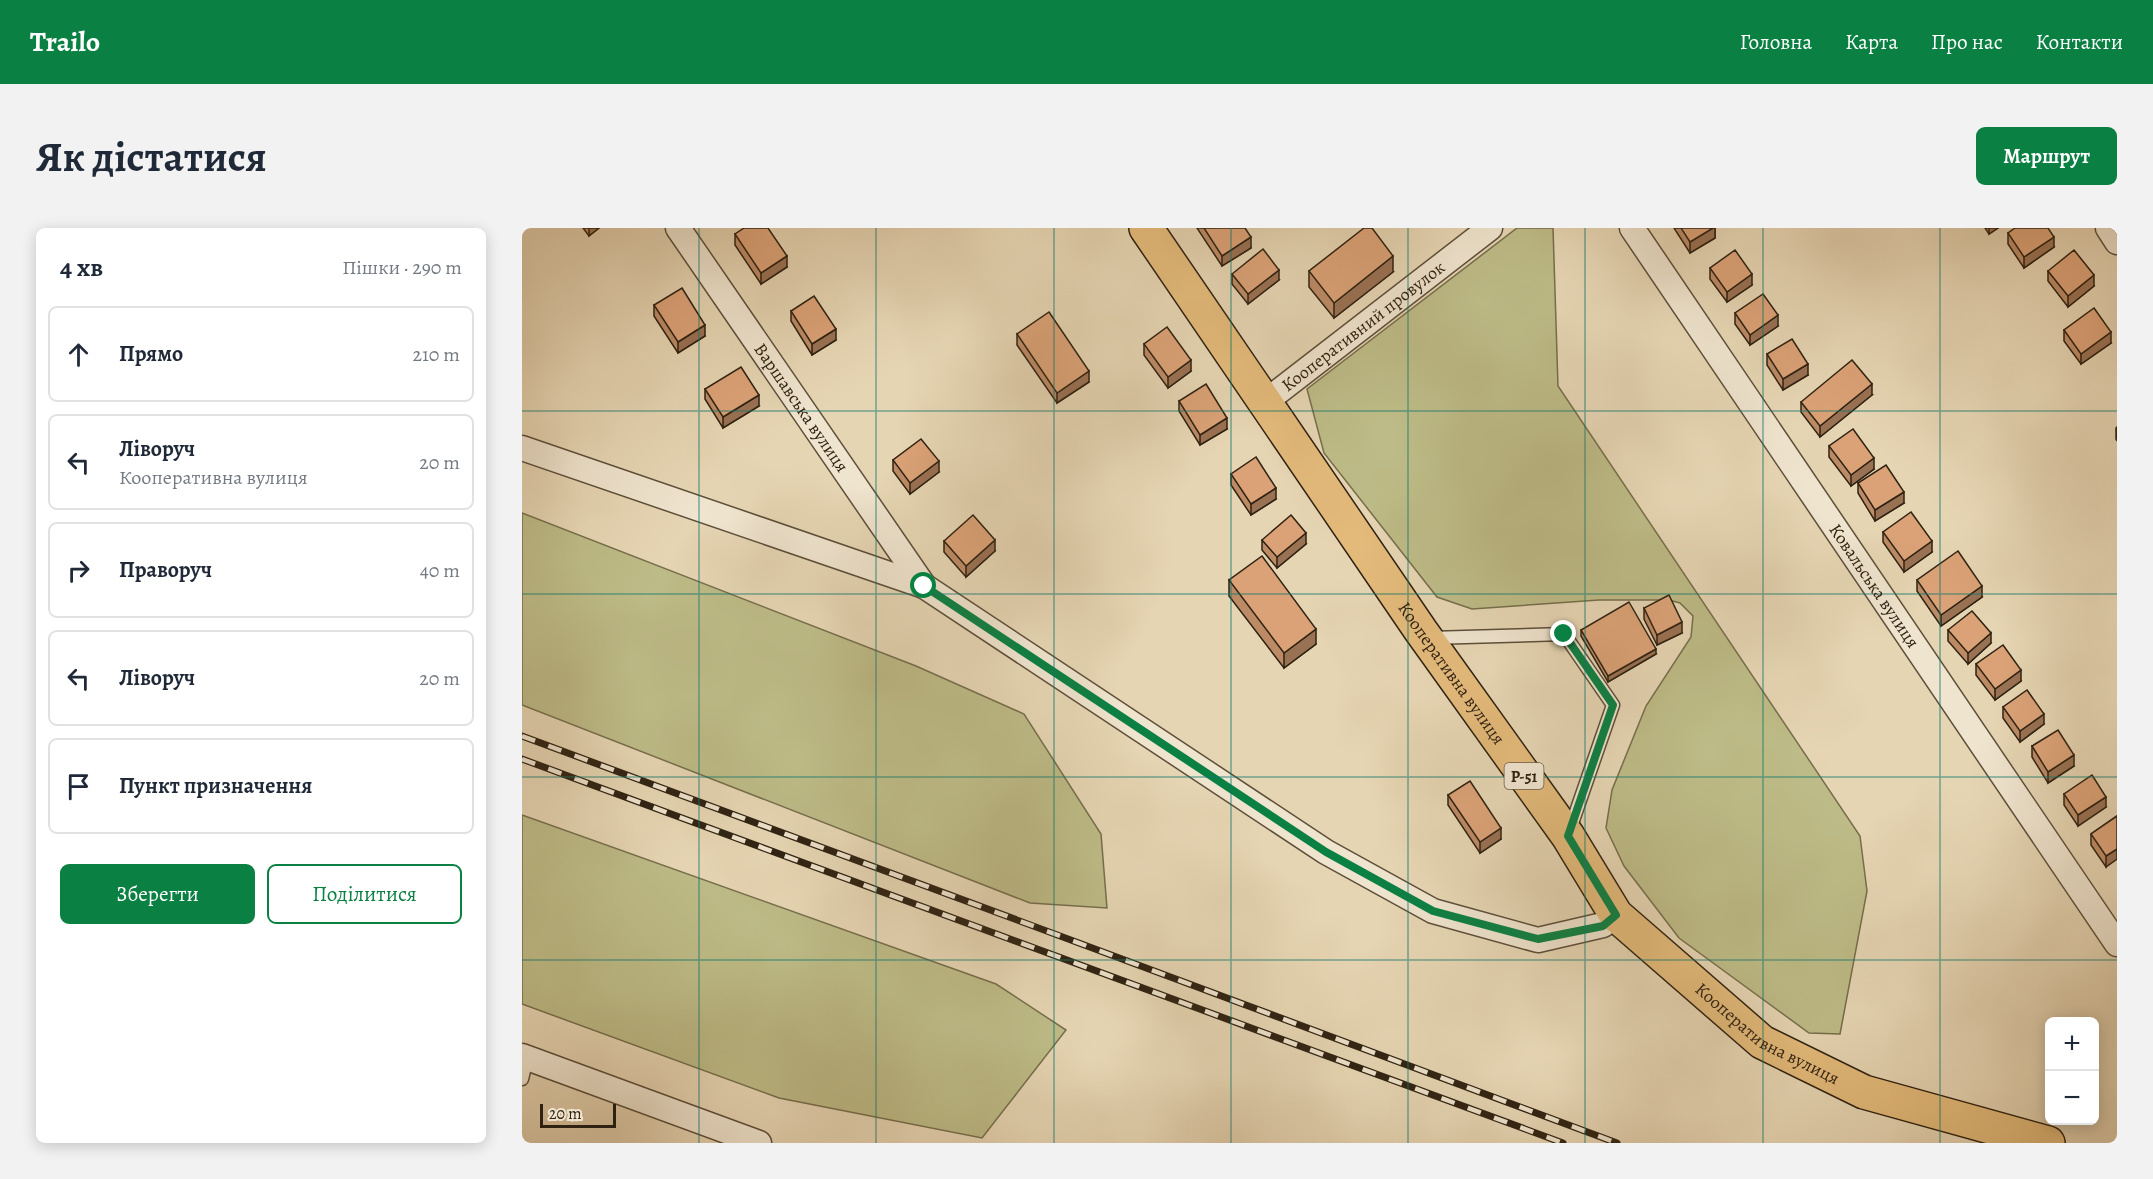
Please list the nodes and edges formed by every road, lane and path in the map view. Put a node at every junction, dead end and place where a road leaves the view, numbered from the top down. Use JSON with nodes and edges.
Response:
{"nodes":[{"id":1,"x":678,"y":228,"type":"edge"},
{"id":2,"x":1146,"y":228,"type":"edge"},
{"id":3,"x":1490,"y":228,"type":"edge"},
{"id":4,"x":1632,"y":228,"type":"edge"},
{"id":5,"x":2108,"y":228,"type":"edge"},
{"id":6,"x":2117,"y":242,"type":"edge"},
{"id":7,"x":1265,"y":402,"type":"junction"},
{"id":8,"x":522,"y":448,"type":"edge"},
{"id":9,"x":924,"y":586,"type":"junction"},
{"id":10,"x":1425,"y":638,"type":"junction"},
{"id":11,"x":1568,"y":836,"type":"junction"},
{"id":12,"x":1616,"y":915,"type":"junction"},
{"id":13,"x":2117,"y":944,"type":"edge"},
{"id":14,"x":524,"y":1064,"type":"edge"},
{"id":15,"x":759,"y":1143,"type":"edge"},
{"id":16,"x":2048,"y":1143,"type":"edge"}],
"edges":[{"from":1,"to":9,"type":"street","name":"Варшавська вулиця"},
{"from":2,"to":7,"type":"main road","name":"Кооперативна вулиця","number":"Р-51"},
{"from":3,"to":7,"type":"street","name":"Кооперативний провулок"},
{"from":4,"to":13,"type":"street","name":"Ковальська вулиця"},
{"from":5,"to":6,"type":"street"},
{"from":7,"to":10,"type":"main road","name":"Кооперативна вулиця","number":"Р-51"},
{"from":8,"to":9,"type":"street"},
{"from":9,"to":12,"type":"street"},
{"from":10,"to":11,"type":"main road","name":"Кооперативна вулиця","number":"Р-51"},
{"from":10,"to":11,"type":"lane"},
{"from":11,"to":12,"type":"main road","name":"Кооперативна вулиця","number":"Р-51"},
{"from":12,"to":16,"type":"main road","name":"Кооперативна вулиця","number":"Р-51"},
{"from":14,"to":15,"type":"street"}]}
